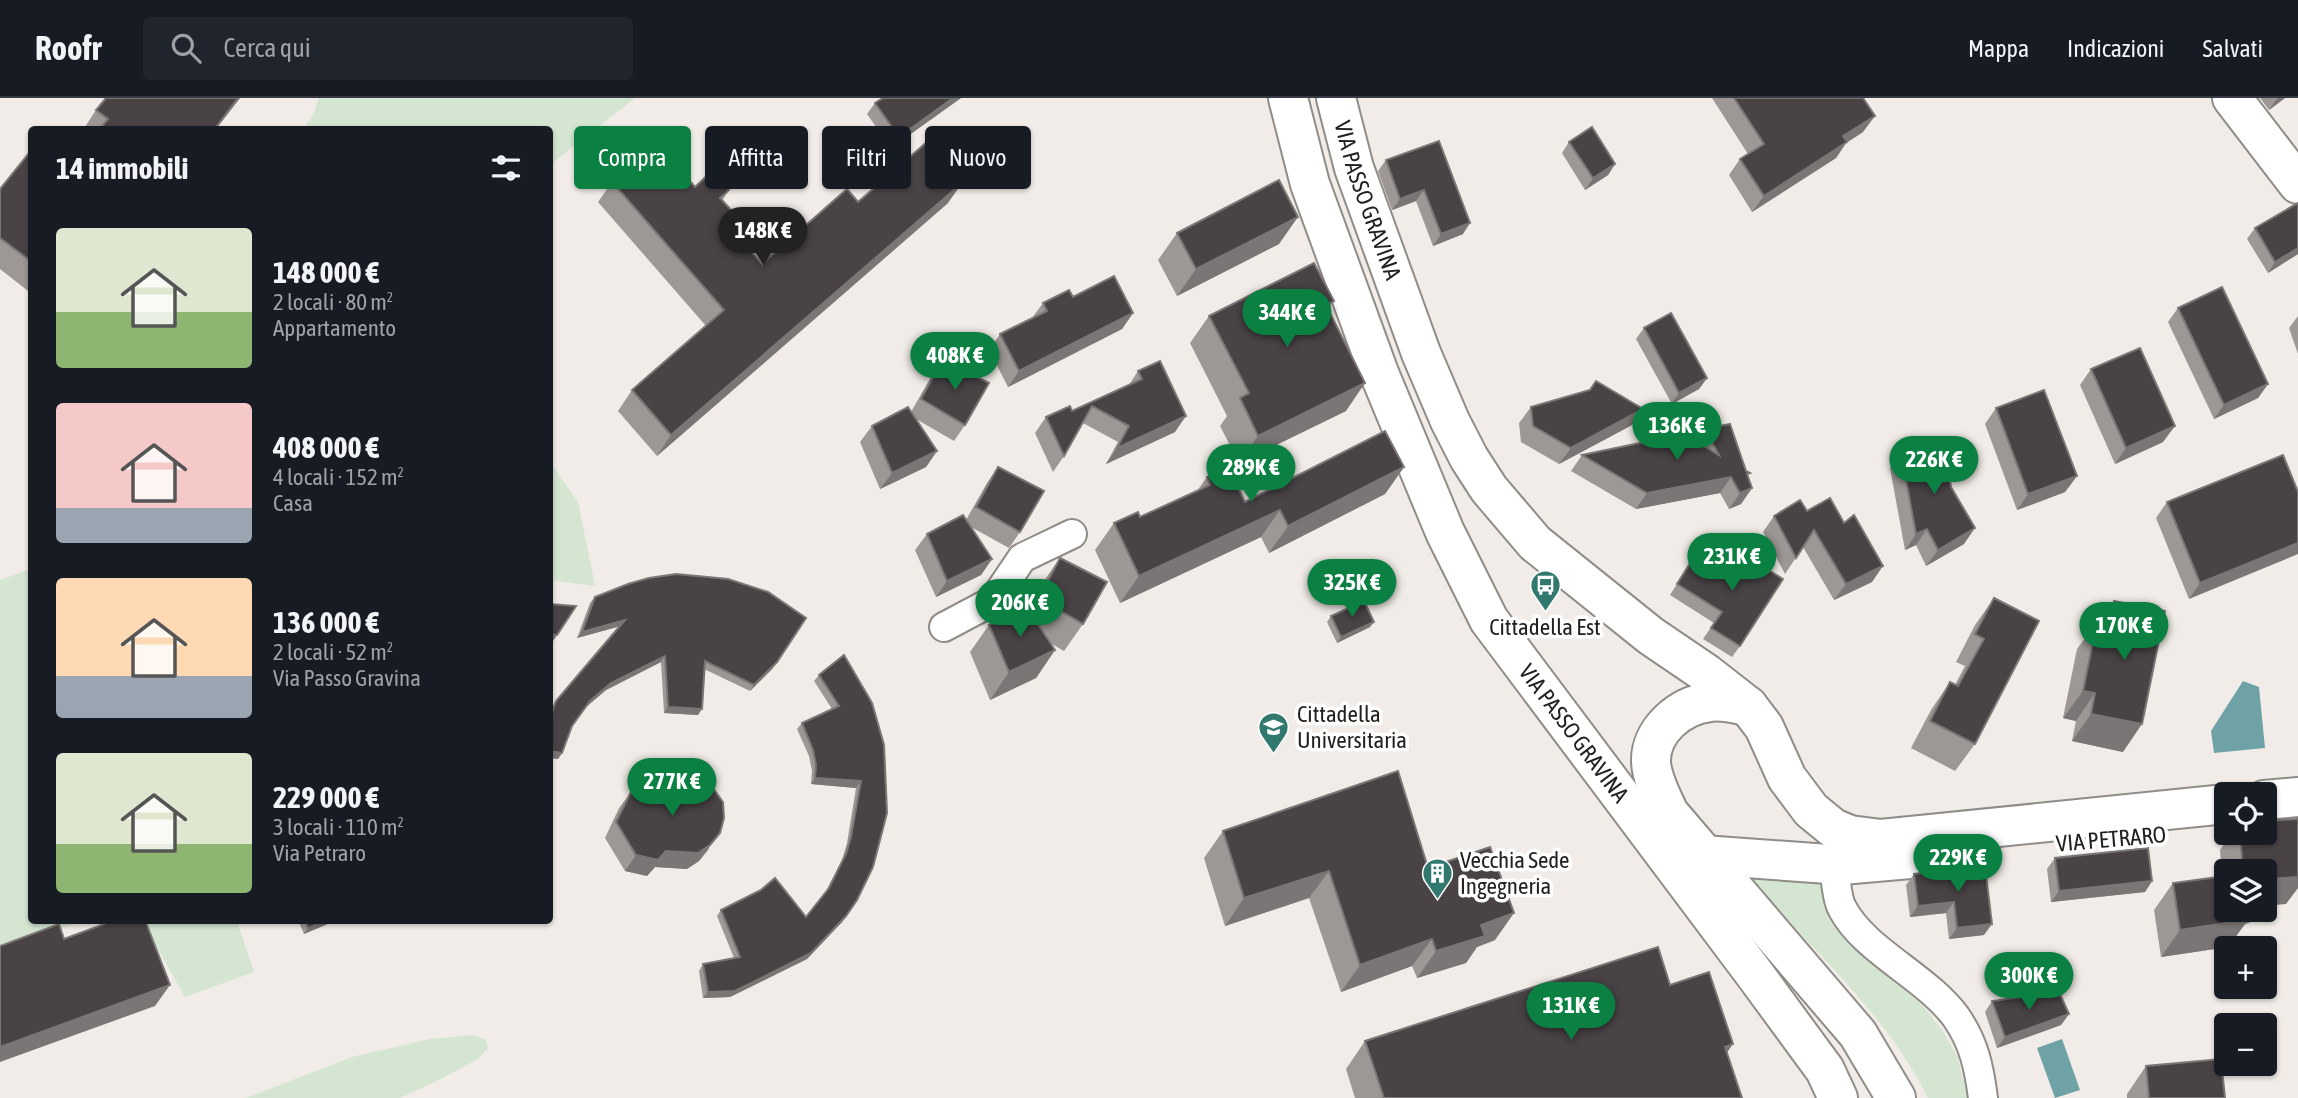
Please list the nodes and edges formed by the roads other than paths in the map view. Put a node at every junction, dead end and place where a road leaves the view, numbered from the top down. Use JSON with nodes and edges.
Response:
{"nodes":[{"id":1,"x":1288,"y":98,"type":"edge"},
{"id":2,"x":1336,"y":98,"type":"edge"},
{"id":3,"x":2232,"y":98,"type":"edge"},
{"id":4,"x":2298,"y":184,"type":"edge"},
{"id":5,"x":1072,"y":534,"type":"dead end"},
{"id":6,"x":944,"y":627,"type":"dead end"},
{"id":7,"x":1748,"y":706,"type":"junction"},
{"id":8,"x":1585,"y":747,"type":"junction"},
{"id":9,"x":2298,"y":797,"type":"edge"},
{"id":10,"x":2277,"y":799,"type":"edge"},
{"id":11,"x":2214,"y":805,"type":"edge"},
{"id":12,"x":2298,"y":821,"type":"edge"},
{"id":13,"x":2277,"y":823,"type":"edge"},
{"id":14,"x":2214,"y":829,"type":"edge"},
{"id":15,"x":1846,"y":850,"type":"junction"},
{"id":16,"x":1703,"y":856,"type":"junction"},
{"id":17,"x":1838,"y":1098,"type":"edge"},
{"id":18,"x":1896,"y":1098,"type":"edge"},
{"id":19,"x":1983,"y":1098,"type":"edge"}],
"edges":[{"from":1,"to":8,"type":"main road","name":"VIA PASSO GRAVINA"},
{"from":2,"to":7,"type":"main road","name":"VIA PASSO GRAVINA"},
{"from":3,"to":4,"type":"main road"},
{"from":5,"to":6,"type":"street"},
{"from":7,"to":15,"type":"main road","name":"VIA PASSO GRAVINA"},
{"from":7,"to":16,"type":"main road"},
{"from":8,"to":16,"type":"main road"},
{"from":8,"to":17,"type":"main road","name":"VIA PASSO GRAVINA"},
{"from":9,"to":10,"type":"main road"},
{"from":11,"to":15,"type":"main road","name":"VIA PETRARO"},
{"from":12,"to":13,"type":"main road"},
{"from":14,"to":15,"type":"main road","name":"VIA PETRARO"},
{"from":15,"to":16,"type":"main road","name":"VIA PETRARO"},
{"from":15,"to":19,"type":"street"},
{"from":16,"to":18,"type":"main road"}]}
